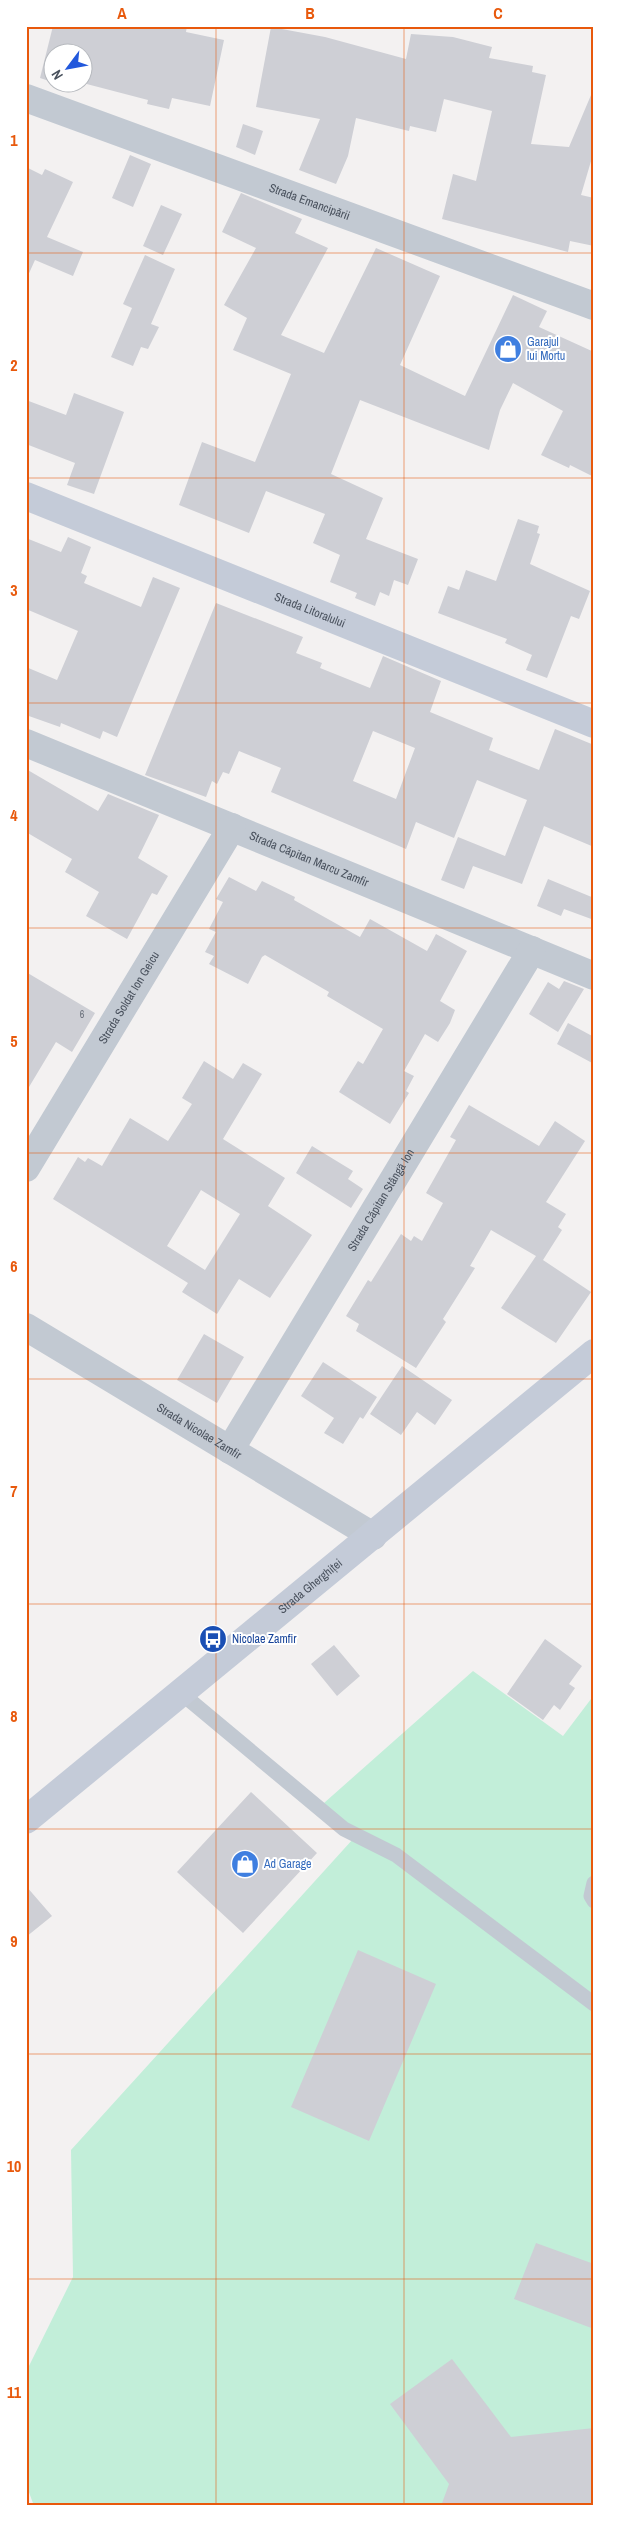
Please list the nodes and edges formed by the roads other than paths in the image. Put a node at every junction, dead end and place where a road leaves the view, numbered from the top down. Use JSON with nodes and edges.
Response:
{"nodes":[{"id":1,"x":26,"y":98,"type":"edge"},
{"id":2,"x":594,"y":306,"type":"edge"},
{"id":3,"x":26,"y":496,"type":"edge"},
{"id":4,"x":594,"y":724,"type":"edge"},
{"id":5,"x":26,"y":743,"type":"edge"},
{"id":6,"x":232,"y":827,"type":"junction"},
{"id":7,"x":532,"y":950,"type":"junction"},
{"id":8,"x":594,"y":976,"type":"edge"},
{"id":9,"x":26,"y":1168,"type":"edge"},
{"id":10,"x":26,"y":1327,"type":"edge"},
{"id":11,"x":594,"y":1352,"type":"edge"},
{"id":12,"x":230,"y":1450,"type":"junction"},
{"id":13,"x":373,"y":1536,"type":"junction"},
{"id":14,"x":181,"y":1693,"type":"junction"},
{"id":15,"x":26,"y":1820,"type":"edge"},
{"id":16,"x":594,"y":1883,"type":"edge"},
{"id":17,"x":594,"y":1901,"type":"edge"},
{"id":18,"x":594,"y":2004,"type":"edge"}],
"edges":[{"from":1,"to":2,"type":"street","name":"Strada Emancipării"},
{"from":3,"to":4,"type":"main road","name":"Strada Litoralului"},
{"from":5,"to":6,"type":"street","name":"Strada Căpitan Marcu Zamfir"},
{"from":6,"to":7,"type":"street","name":"Strada Căpitan Marcu Zamfir"},
{"from":6,"to":9,"type":"street","name":"Strada Soldat Ion Geicu"},
{"from":7,"to":8,"type":"street","name":"Strada Căpitan Marcu Zamfir"},
{"from":7,"to":12,"type":"street","name":"Strada Căpitan Stângă Ion"},
{"from":10,"to":12,"type":"street","name":"Strada Nicolae Zamfir"},
{"from":11,"to":13,"type":"main road","name":"Strada Gherghiței"},
{"from":12,"to":13,"type":"street","name":"Strada Nicolae Zamfir"},
{"from":13,"to":14,"type":"main road","name":"Strada Gherghiței"},
{"from":14,"to":15,"type":"main road","name":"Strada Gherghiței"},
{"from":14,"to":18,"type":"lane"},
{"from":16,"to":17,"type":"lane"}]}
